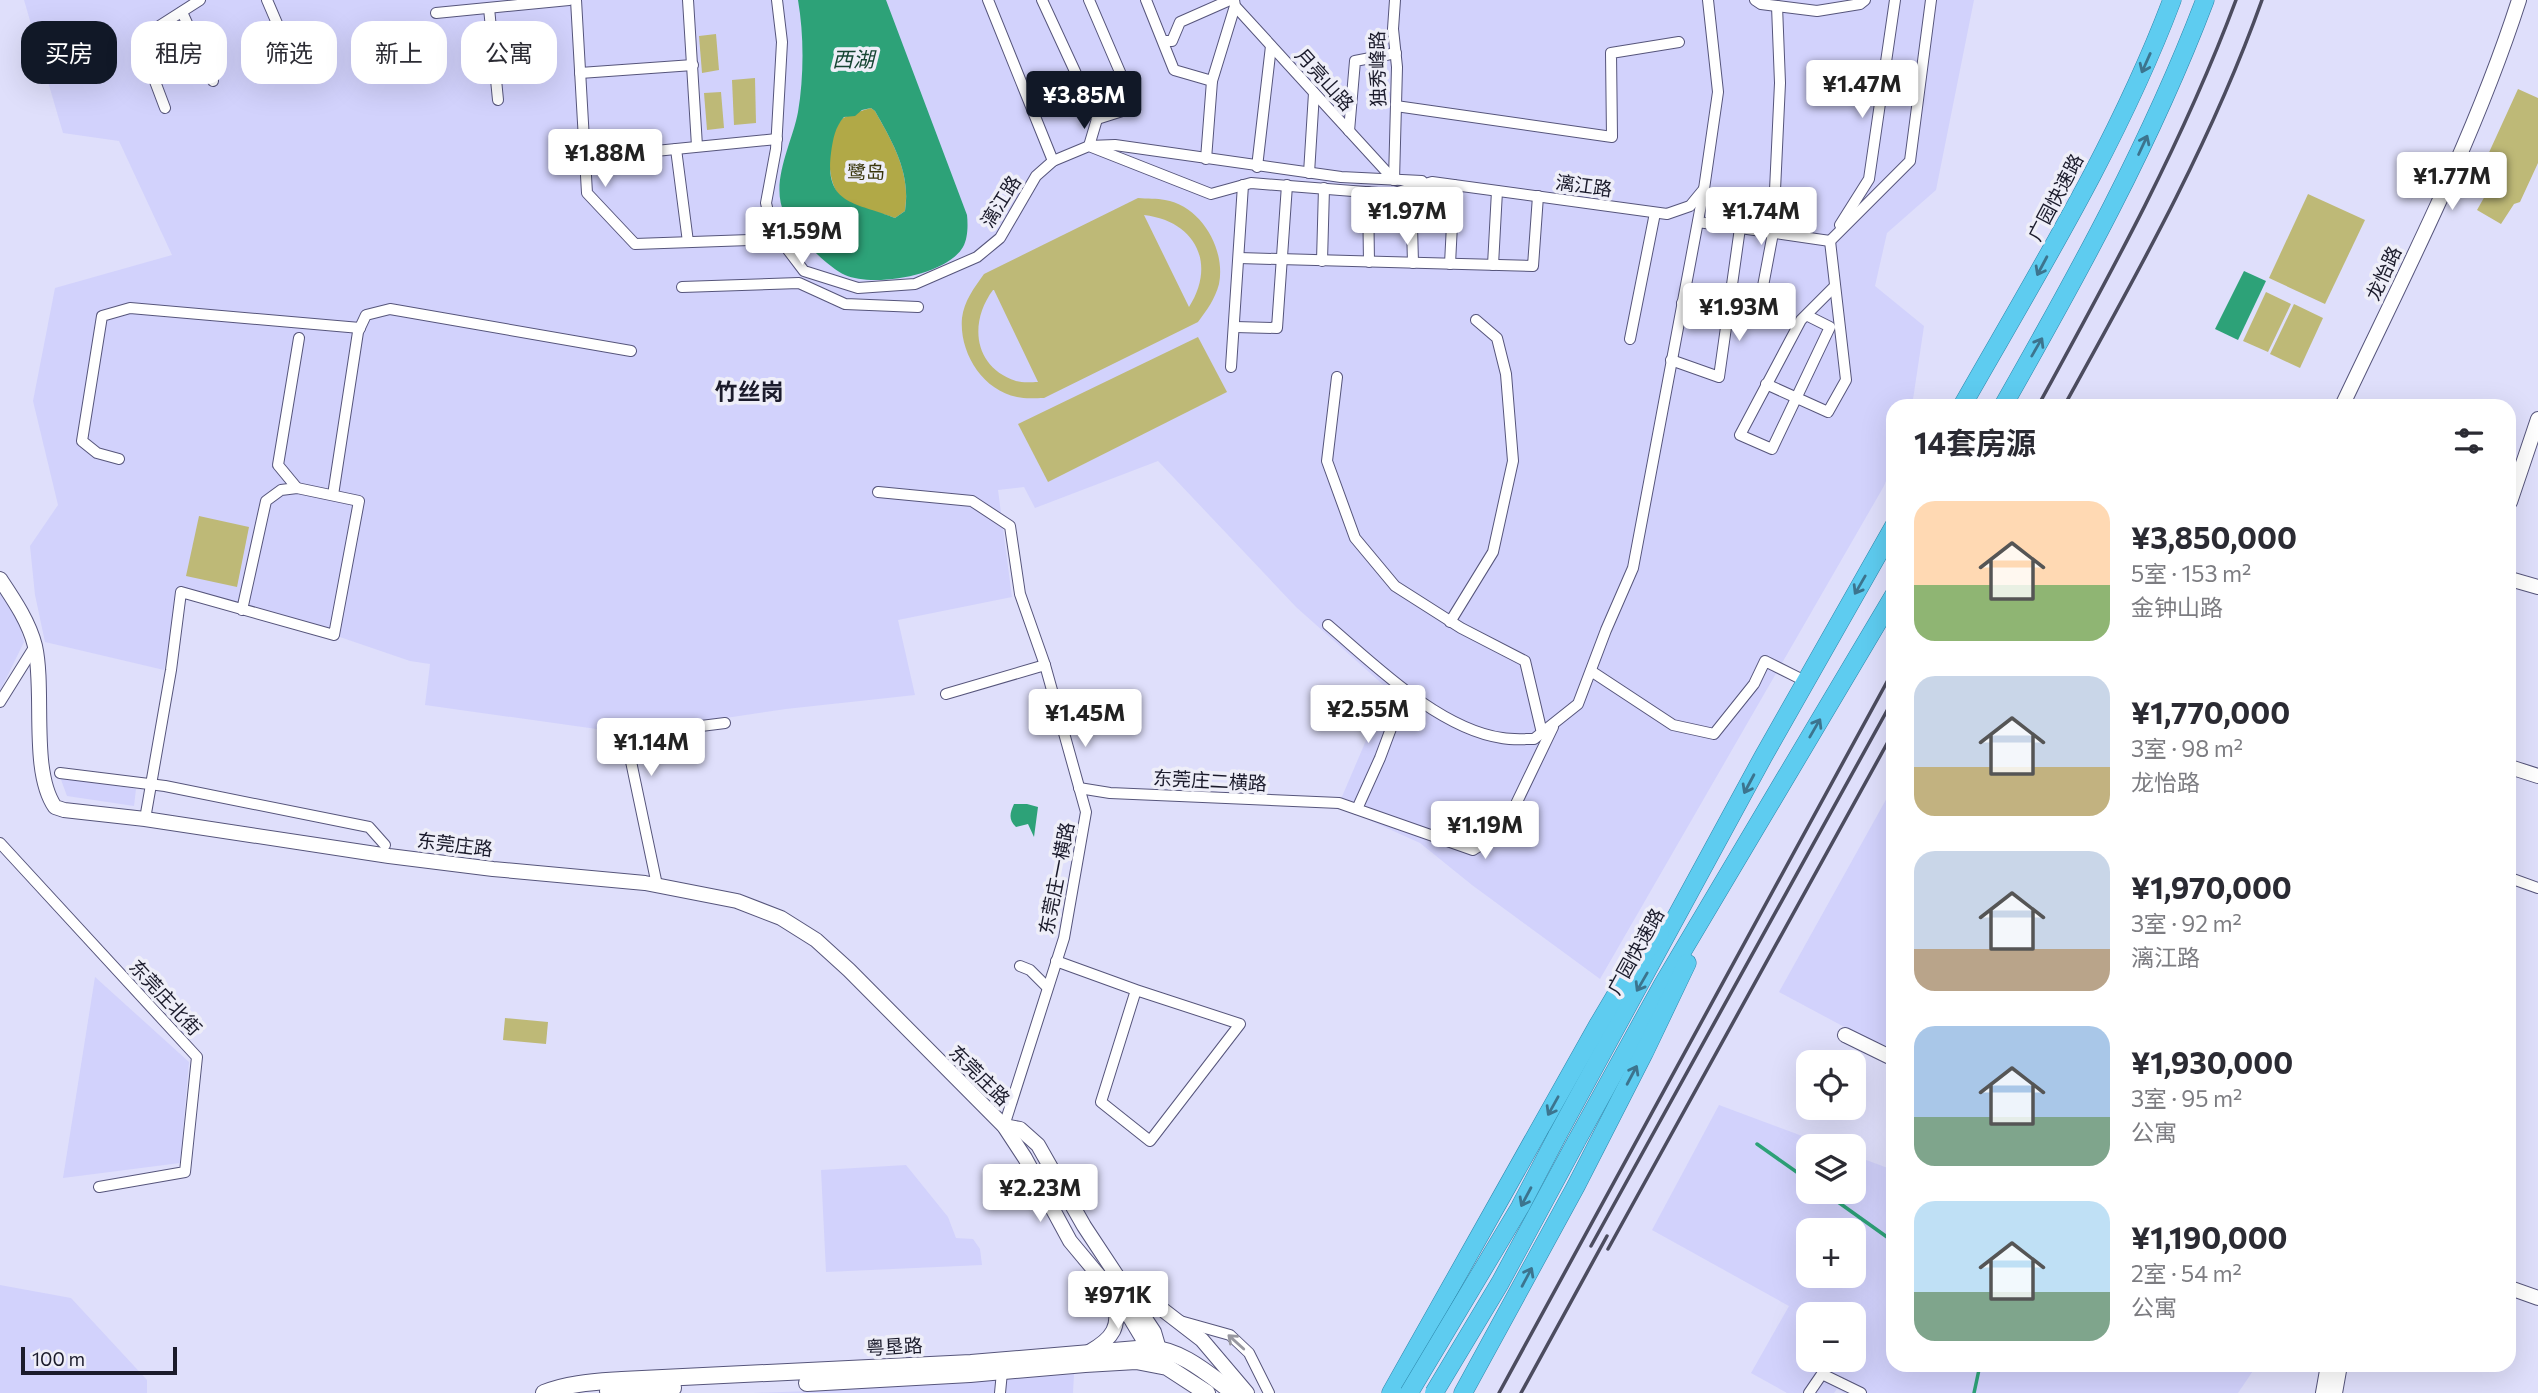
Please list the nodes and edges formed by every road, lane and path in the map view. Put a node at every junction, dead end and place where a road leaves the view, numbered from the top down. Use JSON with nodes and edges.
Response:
{"nodes":[{"id":1,"x":200,"y":0,"type":"edge"},
{"id":2,"x":267,"y":0,"type":"edge"},
{"id":3,"x":569,"y":0,"type":"edge"},
{"id":4,"x":576,"y":0,"type":"edge"},
{"id":5,"x":688,"y":0,"type":"edge"},
{"id":6,"x":777,"y":0,"type":"edge"},
{"id":7,"x":988,"y":0,"type":"edge"},
{"id":8,"x":1042,"y":0,"type":"edge"},
{"id":9,"x":1089,"y":0,"type":"edge"},
{"id":10,"x":1146,"y":0,"type":"edge"},
{"id":11,"x":1395,"y":0,"type":"edge"},
{"id":12,"x":1709,"y":0,"type":"edge"},
{"id":13,"x":1755,"y":0,"type":"edge"},
{"id":14,"x":1865,"y":0,"type":"edge"},
{"id":15,"x":1895,"y":0,"type":"edge"},
{"id":16,"x":1931,"y":0,"type":"edge"},
{"id":17,"x":2172,"y":0,"type":"edge"},
{"id":18,"x":2205,"y":0,"type":"edge"},
{"id":19,"x":2519,"y":0,"type":"edge"},
{"id":20,"x":1233,"y":2,"type":"edge"},
{"id":21,"x":1777,"y":6,"type":"junction"},
{"id":22,"x":489,"y":8,"type":"junction"},
{"id":23,"x":182,"y":12,"type":"junction"},
{"id":24,"x":436,"y":13,"type":"dead end"},
{"id":25,"x":186,"y":21,"type":"edge"},
{"id":26,"x":276,"y":21,"type":"edge"},
{"id":27,"x":1163,"y":41,"type":"junction"},
{"id":28,"x":1679,"y":42,"type":"dead end"},
{"id":29,"x":1271,"y":46,"type":"junction"},
{"id":30,"x":1396,"y":53,"type":"junction"},
{"id":31,"x":692,"y":65,"type":"junction"},
{"id":32,"x":580,"y":74,"type":"junction"},
{"id":33,"x":1212,"y":81,"type":"junction"},
{"id":34,"x":1314,"y":93,"type":"junction"},
{"id":35,"x":498,"y":100,"type":"dead end"},
{"id":36,"x":1396,"y":106,"type":"junction"},
{"id":37,"x":165,"y":108,"type":"dead end"},
{"id":38,"x":1097,"y":119,"type":"junction"},
{"id":39,"x":1349,"y":131,"type":"junction"},
{"id":40,"x":777,"y":139,"type":"junction"},
{"id":41,"x":697,"y":146,"type":"junction"},
{"id":42,"x":1088,"y":146,"type":"junction"},
{"id":43,"x":676,"y":149,"type":"junction"},
{"id":44,"x":585,"y":158,"type":"junction"},
{"id":45,"x":1206,"y":159,"type":"junction"},
{"id":46,"x":1053,"y":161,"type":"junction"},
{"id":47,"x":1257,"y":167,"type":"junction"},
{"id":48,"x":1310,"y":173,"type":"junction"},
{"id":49,"x":1394,"y":180,"type":"junction"},
{"id":50,"x":1432,"y":182,"type":"junction"},
{"id":51,"x":1244,"y":185,"type":"junction"},
{"id":52,"x":1287,"y":185,"type":"junction"},
{"id":53,"x":1454,"y":185,"type":"junction"},
{"id":54,"x":1324,"y":188,"type":"junction"},
{"id":55,"x":1411,"y":188,"type":"junction"},
{"id":56,"x":1704,"y":189,"type":"junction"},
{"id":57,"x":1497,"y":191,"type":"junction"},
{"id":58,"x":1368,"y":192,"type":"junction"},
{"id":59,"x":1538,"y":197,"type":"junction"},
{"id":60,"x":1655,"y":213,"type":"junction"},
{"id":61,"x":1698,"y":222,"type":"junction"},
{"id":62,"x":1740,"y":228,"type":"junction"},
{"id":63,"x":1773,"y":233,"type":"junction"},
{"id":64,"x":778,"y":239,"type":"junction"},
{"id":65,"x":1830,"y":241,"type":"junction"},
{"id":66,"x":688,"y":242,"type":"junction"},
{"id":67,"x":1239,"y":258,"type":"junction"},
{"id":68,"x":1283,"y":260,"type":"junction"},
{"id":69,"x":1322,"y":261,"type":"junction"},
{"id":70,"x":1369,"y":262,"type":"junction"},
{"id":71,"x":1413,"y":263,"type":"junction"},
{"id":72,"x":1450,"y":264,"type":"junction"},
{"id":73,"x":1493,"y":265,"type":"junction"},
{"id":74,"x":682,"y":287,"type":"dead end"},
{"id":75,"x":1835,"y":287,"type":"junction"},
{"id":76,"x":1682,"y":303,"type":"junction"},
{"id":77,"x":918,"y":307,"type":"dead end"},
{"id":78,"x":1728,"y":311,"type":"junction"},
{"id":79,"x":1806,"y":315,"type":"junction"},
{"id":80,"x":1476,"y":320,"type":"dead end"},
{"id":81,"x":1235,"y":327,"type":"junction"},
{"id":82,"x":360,"y":328,"type":"junction"},
{"id":83,"x":299,"y":338,"type":"dead end"},
{"id":84,"x":1630,"y":339,"type":"dead end"},
{"id":85,"x":631,"y":351,"type":"dead end"},
{"id":86,"x":1671,"y":360,"type":"junction"},
{"id":87,"x":1231,"y":367,"type":"dead end"},
{"id":88,"x":1337,"y":377,"type":"dead end"},
{"id":89,"x":1766,"y":384,"type":"junction"},
{"id":90,"x":1798,"y":397,"type":"junction"},
{"id":91,"x":1966,"y":399,"type":"edge"},
{"id":92,"x":2007,"y":399,"type":"edge"},
{"id":93,"x":2345,"y":399,"type":"edge"},
{"id":94,"x":2538,"y":419,"type":"edge"},
{"id":95,"x":119,"y":460,"type":"dead end"},
{"id":96,"x":2516,"y":484,"type":"edge"},
{"id":97,"x":297,"y":488,"type":"junction"},
{"id":98,"x":878,"y":492,"type":"dead end"},
{"id":99,"x":333,"y":495,"type":"junction"},
{"id":100,"x":1886,"y":540,"type":"edge"},
{"id":101,"x":0,"y":579,"type":"edge"},
{"id":102,"x":2516,"y":581,"type":"edge"},
{"id":103,"x":2538,"y":587,"type":"edge"},
{"id":104,"x":1886,"y":608,"type":"edge"},
{"id":105,"x":242,"y":610,"type":"junction"},
{"id":106,"x":1450,"y":622,"type":"junction"},
{"id":107,"x":1328,"y":625,"type":"dead end"},
{"id":108,"x":35,"y":646,"type":"junction"},
{"id":109,"x":1045,"y":665,"type":"junction"},
{"id":110,"x":1591,"y":671,"type":"junction"},
{"id":111,"x":1805,"y":681,"type":"junction"},
{"id":112,"x":1405,"y":691,"type":"junction"},
{"id":113,"x":946,"y":694,"type":"dead end"},
{"id":114,"x":0,"y":702,"type":"edge"},
{"id":115,"x":1555,"y":722,"type":"junction"},
{"id":116,"x":725,"y":723,"type":"dead end"},
{"id":117,"x":1542,"y":733,"type":"junction"},
{"id":118,"x":2516,"y":770,"type":"edge"},
{"id":119,"x":60,"y":773,"type":"dead end"},
{"id":120,"x":2538,"y":776,"type":"edge"},
{"id":121,"x":150,"y":784,"type":"junction"},
{"id":122,"x":1079,"y":788,"type":"junction"},
{"id":123,"x":1357,"y":809,"type":"junction"},
{"id":124,"x":145,"y":819,"type":"junction"},
{"id":125,"x":0,"y":843,"type":"edge"},
{"id":126,"x":385,"y":845,"type":"dead end"},
{"id":127,"x":2516,"y":880,"type":"edge"},
{"id":128,"x":657,"y":885,"type":"junction"},
{"id":129,"x":2538,"y":888,"type":"edge"},
{"id":130,"x":1686,"y":901,"type":"junction"},
{"id":131,"x":1706,"y":914,"type":"junction"},
{"id":132,"x":1056,"y":961,"type":"junction"},
{"id":133,"x":1020,"y":966,"type":"dead end"},
{"id":134,"x":1047,"y":987,"type":"junction"},
{"id":135,"x":1136,"y":990,"type":"junction"},
{"id":136,"x":1845,"y":1035,"type":"dead end"},
{"id":137,"x":1886,"y":1055,"type":"edge"},
{"id":138,"x":1004,"y":1126,"type":"junction"},
{"id":139,"x":99,"y":1187,"type":"dead end"},
{"id":140,"x":1117,"y":1275,"type":"junction"},
{"id":141,"x":1457,"y":1278,"type":"junction"},
{"id":142,"x":2516,"y":1290,"type":"edge"},
{"id":143,"x":1115,"y":1294,"type":"junction"},
{"id":144,"x":2538,"y":1298,"type":"edge"},
{"id":145,"x":1509,"y":1310,"type":"junction"},
{"id":146,"x":1179,"y":1321,"type":"junction"},
{"id":147,"x":1418,"y":1347,"type":"junction"},
{"id":148,"x":1088,"y":1352,"type":"junction"},
{"id":149,"x":1155,"y":1354,"type":"junction"},
{"id":150,"x":1002,"y":1372,"type":"junction"},
{"id":151,"x":2327,"y":1372,"type":"edge"},
{"id":152,"x":2338,"y":1372,"type":"edge"},
{"id":153,"x":1467,"y":1386,"type":"edge"},
{"id":154,"x":544,"y":1393,"type":"edge"},
{"id":155,"x":585,"y":1393,"type":"edge"},
{"id":156,"x":1000,"y":1393,"type":"edge"},
{"id":157,"x":1207,"y":1393,"type":"edge"},
{"id":158,"x":1234,"y":1393,"type":"edge"},
{"id":159,"x":1247,"y":1393,"type":"edge"},
{"id":160,"x":1269,"y":1393,"type":"edge"},
{"id":161,"x":1391,"y":1393,"type":"edge"},
{"id":162,"x":1409,"y":1393,"type":"edge"},
{"id":163,"x":1434,"y":1393,"type":"edge"},
{"id":164,"x":1444,"y":1393,"type":"edge"},
{"id":165,"x":1809,"y":1393,"type":"edge"},
{"id":166,"x":1861,"y":1393,"type":"edge"},
{"id":167,"x":2323,"y":1393,"type":"edge"},
{"id":168,"x":2334,"y":1393,"type":"edge"}],
"edges":[{"from":1,"to":23,"type":"street"},
{"from":2,"to":26,"type":"street"},
{"from":3,"to":22,"type":"street"},
{"from":4,"to":32,"type":"street"},
{"from":5,"to":31,"type":"street"},
{"from":6,"to":40,"type":"street","name":"漓江路"},
{"from":7,"to":46,"type":"street"},
{"from":8,"to":38,"type":"street"},
{"from":9,"to":38,"type":"street"},
{"from":10,"to":27,"type":"street"},
{"from":11,"to":30,"type":"street","name":"独秀峰路"},
{"from":12,"to":56,"type":"street"},
{"from":13,"to":21,"type":"street"},
{"from":14,"to":21,"type":"street"},
{"from":15,"to":65,"type":"street"},
{"from":16,"to":65,"type":"street"},
{"from":17,"to":91,"type":"highway","name":"广园快速路","one_way":true},
{"from":92,"to":18,"type":"highway","one_way":true},
{"from":19,"to":93,"type":"street","name":"龙怡路"},
{"from":20,"to":27,"type":"street"},
{"from":20,"to":29,"type":"street","name":"月亮山路"},
{"from":20,"to":33,"type":"street"},
{"from":21,"to":63,"type":"street"},
{"from":22,"to":24,"type":"street"},
{"from":22,"to":35,"type":"street"},
{"from":23,"to":25,"type":"street"},
{"from":23,"to":37,"type":"street"},
{"from":27,"to":33,"type":"street"},
{"from":28,"to":36,"type":"street"},
{"from":29,"to":34,"type":"street","name":"月亮山路"},
{"from":29,"to":47,"type":"street"},
{"from":30,"to":36,"type":"street","name":"独秀峰路"},
{"from":30,"to":39,"type":"street"},
{"from":31,"to":32,"type":"street"},
{"from":31,"to":41,"type":"street"},
{"from":32,"to":44,"type":"street"},
{"from":33,"to":45,"type":"street"},
{"from":34,"to":39,"type":"street","name":"月亮山路"},
{"from":34,"to":48,"type":"street"},
{"from":36,"to":49,"type":"street","name":"独秀峰路"},
{"from":38,"to":42,"type":"street"},
{"from":39,"to":49,"type":"street","name":"月亮山路"},
{"from":40,"to":41,"type":"street"},
{"from":40,"to":64,"type":"street","name":"漓江路"},
{"from":41,"to":43,"type":"street"},
{"from":42,"to":45,"type":"street"},
{"from":42,"to":46,"type":"street","name":"漓江路"},
{"from":42,"to":51,"type":"street","name":"漓江路"},
{"from":43,"to":44,"type":"street"},
{"from":43,"to":66,"type":"street"},
{"from":44,"to":66,"type":"street"},
{"from":45,"to":47,"type":"street"},
{"from":46,"to":64,"type":"street","name":"漓江路"},
{"from":47,"to":48,"type":"street"},
{"from":48,"to":49,"type":"street"},
{"from":49,"to":50,"type":"street"},
{"from":50,"to":53,"type":"street","name":"漓江路"},
{"from":50,"to":55,"type":"street","name":"漓江路"},
{"from":51,"to":52,"type":"street","name":"漓江路"},
{"from":51,"to":67,"type":"street"},
{"from":52,"to":54,"type":"street","name":"漓江路"},
{"from":52,"to":68,"type":"street"},
{"from":53,"to":57,"type":"street","name":"漓江路"},
{"from":53,"to":72,"type":"street"},
{"from":54,"to":58,"type":"street","name":"漓江路"},
{"from":54,"to":69,"type":"street"},
{"from":55,"to":58,"type":"street","name":"漓江路"},
{"from":55,"to":71,"type":"street"},
{"from":56,"to":60,"type":"street","name":"漓江路"},
{"from":56,"to":61,"type":"street"},
{"from":57,"to":59,"type":"street","name":"漓江路"},
{"from":57,"to":73,"type":"street"},
{"from":58,"to":70,"type":"street"},
{"from":59,"to":60,"type":"street","name":"漓江路"},
{"from":59,"to":73,"type":"street"},
{"from":60,"to":84,"type":"street"},
{"from":61,"to":62,"type":"street"},
{"from":61,"to":76,"type":"street"},
{"from":62,"to":63,"type":"street"},
{"from":62,"to":78,"type":"street"},
{"from":63,"to":65,"type":"street"},
{"from":63,"to":78,"type":"street"},
{"from":64,"to":66,"type":"street"},
{"from":65,"to":75,"type":"street"},
{"from":67,"to":68,"type":"street"},
{"from":67,"to":81,"type":"street"},
{"from":68,"to":69,"type":"street"},
{"from":68,"to":81,"type":"street"},
{"from":69,"to":70,"type":"street"},
{"from":70,"to":71,"type":"street"},
{"from":71,"to":72,"type":"street"},
{"from":72,"to":73,"type":"street"},
{"from":74,"to":77,"type":"street"},
{"from":75,"to":79,"type":"street"},
{"from":75,"to":90,"type":"street"},
{"from":76,"to":78,"type":"street"},
{"from":76,"to":86,"type":"street"},
{"from":78,"to":86,"type":"street"},
{"from":79,"to":89,"type":"street"},
{"from":79,"to":90,"type":"street"},
{"from":80,"to":106,"type":"street"},
{"from":81,"to":87,"type":"street"},
{"from":82,"to":85,"type":"street"},
{"from":82,"to":95,"type":"street"},
{"from":82,"to":99,"type":"street"},
{"from":83,"to":97,"type":"street"},
{"from":86,"to":110,"type":"street"},
{"from":88,"to":106,"type":"street"},
{"from":89,"to":90,"type":"street"},
{"from":89,"to":90,"type":"street"},
{"from":94,"to":96,"type":"street"},
{"from":97,"to":99,"type":"street"},
{"from":97,"to":105,"type":"street"},
{"from":98,"to":109,"type":"street","name":"东莞庄一横路"},
{"from":99,"to":105,"type":"street"},
{"from":100,"to":111,"type":"highway","name":"广园快速路","one_way":true},
{"from":101,"to":108,"type":"street","name":"东莞庄路"},
{"from":102,"to":103,"type":"street"},
{"from":131,"to":104,"type":"highway","name":"广园快速路","one_way":true},
{"from":105,"to":121,"type":"street"},
{"from":106,"to":117,"type":"street"},
{"from":107,"to":112,"type":"street"},
{"from":108,"to":114,"type":"street"},
{"from":108,"to":124,"type":"street","name":"东莞庄路"},
{"from":109,"to":113,"type":"street"},
{"from":109,"to":122,"type":"street","name":"东莞庄一横路"},
{"from":110,"to":111,"type":"street"},
{"from":110,"to":115,"type":"street"},
{"from":111,"to":130,"type":"highway","name":"广园快速路","one_way":true},
{"from":112,"to":117,"type":"street"},
{"from":112,"to":123,"type":"street"},
{"from":115,"to":117,"type":"street"},
{"from":115,"to":123,"type":"street","name":"东莞庄二横路"},
{"from":116,"to":128,"type":"street"},
{"from":118,"to":120,"type":"street"},
{"from":119,"to":121,"type":"street"},
{"from":121,"to":124,"type":"street"},
{"from":121,"to":126,"type":"street"},
{"from":122,"to":123,"type":"street","name":"东莞庄二横路"},
{"from":122,"to":132,"type":"street","name":"东莞庄一横路"},
{"from":124,"to":128,"type":"street","name":"东莞庄路"},
{"from":125,"to":139,"type":"street","name":"东莞庄北街"},
{"from":127,"to":129,"type":"street"},
{"from":128,"to":138,"type":"street","name":"东莞庄路"},
{"from":130,"to":141,"type":"highway","one_way":true},
{"from":130,"to":162,"type":"highway","name":"广园快速路","one_way":true,"bridge":true},
{"from":145,"to":131,"type":"highway","one_way":true},
{"from":131,"to":163,"type":"highway","name":"广园快速路","bridge":true},
{"from":132,"to":134,"type":"street","name":"东莞庄一横路"},
{"from":132,"to":135,"type":"street"},
{"from":133,"to":134,"type":"street"},
{"from":134,"to":138,"type":"street","name":"东莞庄一横路"},
{"from":135,"to":135,"type":"street"},
{"from":136,"to":137,"type":"street"},
{"from":138,"to":140,"type":"street","name":"东莞庄路"},
{"from":138,"to":143,"type":"street","name":"东莞庄路"},
{"from":140,"to":146,"type":"street"},
{"from":140,"to":149,"type":"street","name":"东莞庄路"},
{"from":141,"to":145,"type":"highway"},
{"from":141,"to":147,"type":"highway"},
{"from":142,"to":144,"type":"street"},
{"from":143,"to":148,"type":"street"},
{"from":143,"to":149,"type":"street","name":"东莞庄路"},
{"from":145,"to":153,"type":"highway"},
{"from":146,"to":159,"type":"street"},
{"from":160,"to":146,"type":"street","one_way":true},
{"from":147,"to":161,"type":"highway"},
{"from":147,"to":163,"type":"highway"},
{"from":148,"to":149,"type":"main road","name":"粤垦路"},
{"from":148,"to":154,"type":"main road","name":"粤垦路"},
{"from":149,"to":150,"type":"main road","name":"粤垦路"},
{"from":149,"to":157,"type":"main road","name":"粤垦路"},
{"from":149,"to":158,"type":"main road","name":"粤垦路"},
{"from":150,"to":155,"type":"main road","name":"粤垦路"},
{"from":150,"to":156,"type":"street"},
{"from":151,"to":167,"type":"street"},
{"from":152,"to":168,"type":"street"},
{"from":153,"to":164,"type":"highway"},
{"from":165,"to":166,"type":"street"}]}
